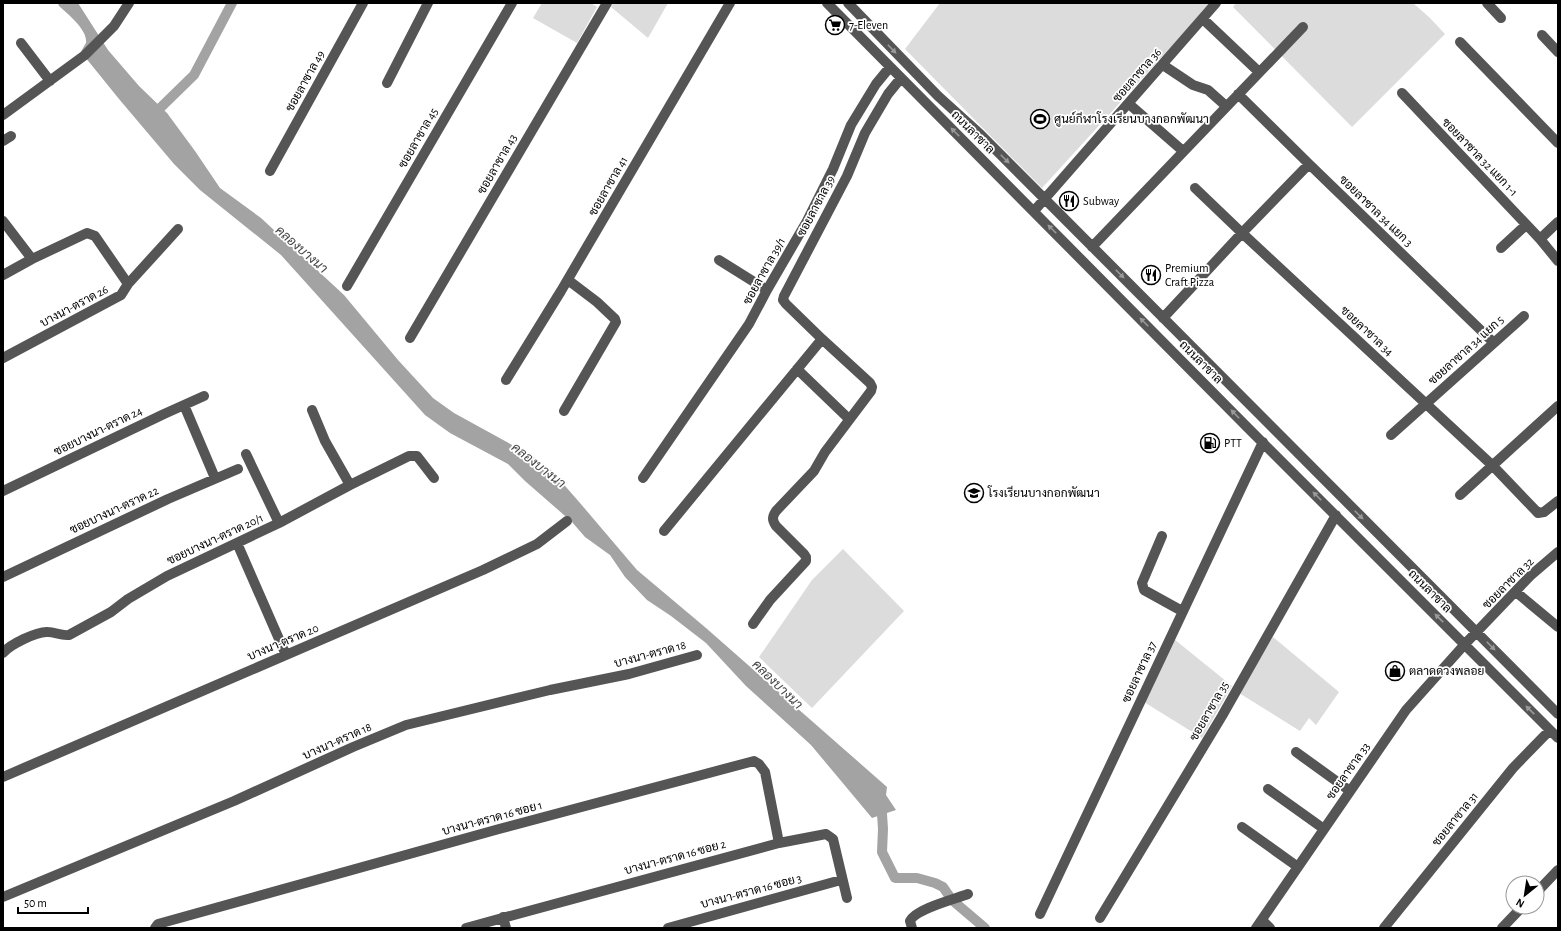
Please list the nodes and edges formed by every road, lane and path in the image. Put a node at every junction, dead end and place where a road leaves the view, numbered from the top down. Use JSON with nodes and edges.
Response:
{"nodes":[{"id":1,"x":129,"y":3,"type":"edge"},
{"id":2,"x":363,"y":3,"type":"edge"},
{"id":3,"x":428,"y":3,"type":"edge"},
{"id":4,"x":512,"y":3,"type":"edge"},
{"id":5,"x":607,"y":3,"type":"edge"},
{"id":6,"x":730,"y":3,"type":"edge"},
{"id":7,"x":827,"y":3,"type":"edge"},
{"id":8,"x":848,"y":3,"type":"edge"},
{"id":9,"x":1216,"y":3,"type":"edge"},
{"id":10,"x":1487,"y":3,"type":"edge"},
{"id":11,"x":1501,"y":18,"type":"dead end"},
{"id":12,"x":1203,"y":19,"type":"junction"},
{"id":13,"x":1303,"y":27,"type":"dead end"},
{"id":14,"x":1542,"y":35,"type":"dead end"},
{"id":15,"x":1460,"y":42,"type":"dead end"},
{"id":16,"x":21,"y":44,"type":"dead end"},
{"id":17,"x":1558,"y":52,"type":"edge"},
{"id":18,"x":1163,"y":65,"type":"junction"},
{"id":19,"x":890,"y":67,"type":"junction"},
{"id":20,"x":1259,"y":72,"type":"junction"},
{"id":21,"x":901,"y":78,"type":"junction"},
{"id":22,"x":50,"y":81,"type":"junction"},
{"id":23,"x":387,"y":83,"type":"dead end"},
{"id":24,"x":1402,"y":93,"type":"dead end"},
{"id":25,"x":1238,"y":94,"type":"junction"},
{"id":26,"x":938,"y":96,"type":"junction"},
{"id":27,"x":1129,"y":104,"type":"junction"},
{"id":28,"x":928,"y":105,"type":"junction"},
{"id":29,"x":1226,"y":106,"type":"junction"},
{"id":30,"x":3,"y":115,"type":"edge"},
{"id":31,"x":1558,"y":143,"type":"edge"},
{"id":32,"x":1183,"y":151,"type":"junction"},
{"id":33,"x":1309,"y":164,"type":"junction"},
{"id":34,"x":270,"y":171,"type":"dead end"},
{"id":35,"x":1195,"y":188,"type":"dead end"},
{"id":36,"x":1045,"y":199,"type":"junction"},
{"id":37,"x":1034,"y":211,"type":"junction"},
{"id":38,"x":3,"y":221,"type":"edge"},
{"id":39,"x":1558,"y":222,"type":"edge"},
{"id":40,"x":1526,"y":225,"type":"junction"},
{"id":41,"x":178,"y":229,"type":"dead end"},
{"id":42,"x":1242,"y":233,"type":"junction"},
{"id":43,"x":1540,"y":239,"type":"junction"},
{"id":44,"x":1092,"y":247,"type":"junction"},
{"id":45,"x":1501,"y":248,"type":"dead end"},
{"id":46,"x":32,"y":259,"type":"junction"},
{"id":47,"x":719,"y":260,"type":"dead end"},
{"id":48,"x":1558,"y":261,"type":"edge"},
{"id":49,"x":3,"y":275,"type":"edge"},
{"id":50,"x":568,"y":280,"type":"junction"},
{"id":51,"x":128,"y":284,"type":"junction"},
{"id":52,"x":347,"y":286,"type":"dead end"},
{"id":53,"x":767,"y":290,"type":"junction"},
{"id":54,"x":1524,"y":316,"type":"dead end"},
{"id":55,"x":1163,"y":318,"type":"junction"},
{"id":56,"x":410,"y":338,"type":"dead end"},
{"id":57,"x":822,"y":338,"type":"junction"},
{"id":58,"x":1494,"y":343,"type":"junction"},
{"id":59,"x":3,"y":358,"type":"edge"},
{"id":60,"x":797,"y":369,"type":"junction"},
{"id":61,"x":506,"y":380,"type":"dead end"},
{"id":62,"x":204,"y":396,"type":"dead end"},
{"id":63,"x":1426,"y":403,"type":"junction"},
{"id":64,"x":184,"y":405,"type":"junction"},
{"id":65,"x":1558,"y":406,"type":"edge"},
{"id":66,"x":312,"y":410,"type":"dead end"},
{"id":67,"x":564,"y":411,"type":"dead end"},
{"id":68,"x":849,"y":419,"type":"junction"},
{"id":69,"x":1392,"y":435,"type":"dead end"},
{"id":70,"x":1263,"y":442,"type":"junction"},
{"id":71,"x":246,"y":454,"type":"dead end"},
{"id":72,"x":1493,"y":466,"type":"junction"},
{"id":73,"x":238,"y":468,"type":"dead end"},
{"id":74,"x":215,"y":478,"type":"junction"},
{"id":75,"x":434,"y":478,"type":"dead end"},
{"id":76,"x":643,"y":478,"type":"dead end"},
{"id":77,"x":350,"y":485,"type":"junction"},
{"id":78,"x":3,"y":491,"type":"edge"},
{"id":79,"x":1460,"y":495,"type":"dead end"},
{"id":80,"x":1558,"y":500,"type":"edge"},
{"id":81,"x":1336,"y":515,"type":"junction"},
{"id":82,"x":567,"y":521,"type":"dead end"},
{"id":83,"x":279,"y":523,"type":"junction"},
{"id":84,"x":664,"y":531,"type":"dead end"},
{"id":85,"x":1162,"y":536,"type":"dead end"},
{"id":86,"x":237,"y":543,"type":"junction"},
{"id":87,"x":1558,"y":552,"type":"edge"},
{"id":88,"x":3,"y":577,"type":"edge"},
{"id":89,"x":1516,"y":592,"type":"junction"},
{"id":90,"x":1182,"y":611,"type":"junction"},
{"id":91,"x":753,"y":624,"type":"dead end"},
{"id":92,"x":1558,"y":627,"type":"edge"},
{"id":93,"x":1478,"y":632,"type":"junction"},
{"id":94,"x":1465,"y":644,"type":"junction"},
{"id":95,"x":3,"y":653,"type":"edge"},
{"id":96,"x":286,"y":655,"type":"junction"},
{"id":97,"x":696,"y":655,"type":"dead end"},
{"id":98,"x":1557,"y":710,"type":"edge"},
{"id":99,"x":1550,"y":730,"type":"junction"},
{"id":100,"x":1558,"y":738,"type":"edge"},
{"id":101,"x":1296,"y":752,"type":"dead end"},
{"id":102,"x":3,"y":777,"type":"edge"},
{"id":103,"x":1268,"y":789,"type":"dead end"},
{"id":104,"x":1350,"y":791,"type":"junction"},
{"id":105,"x":1242,"y":827,"type":"dead end"},
{"id":106,"x":1324,"y":829,"type":"junction"},
{"id":107,"x":779,"y":842,"type":"junction"},
{"id":108,"x":1298,"y":867,"type":"junction"},
{"id":109,"x":1558,"y":870,"type":"edge"},
{"id":110,"x":841,"y":880,"type":"junction"},
{"id":111,"x":1545,"y":884,"type":"edge"},
{"id":112,"x":968,"y":894,"type":"dead end"},
{"id":113,"x":3,"y":897,"type":"edge"},
{"id":114,"x":846,"y":898,"type":"dead end"},
{"id":115,"x":1040,"y":914,"type":"dead end"},
{"id":116,"x":1515,"y":915,"type":"edge"},
{"id":117,"x":503,"y":918,"type":"junction"},
{"id":118,"x":1100,"y":918,"type":"dead end"},
{"id":119,"x":1259,"y":924,"type":"edge"},
{"id":120,"x":1504,"y":927,"type":"edge"},
{"id":121,"x":155,"y":928,"type":"edge"},
{"id":122,"x":466,"y":928,"type":"edge"},
{"id":123,"x":506,"y":928,"type":"edge"},
{"id":124,"x":668,"y":928,"type":"edge"},
{"id":125,"x":912,"y":928,"type":"edge"},
{"id":126,"x":1270,"y":928,"type":"edge"},
{"id":127,"x":1384,"y":928,"type":"edge"}],
"edges":[{"from":1,"to":22,"type":"street"},
{"from":2,"to":34,"type":"street","name":"ซอยลาซาล 49"},
{"from":3,"to":23,"type":"street"},
{"from":4,"to":52,"type":"street","name":"ซอยลาซาล 45"},
{"from":5,"to":56,"type":"street","name":"ซอยลาซาล 43"},
{"from":6,"to":50,"type":"street","name":"ซอยลาซาล 41"},
{"from":7,"to":19,"type":"street","name":"ถนนลาซาล"},
{"from":8,"to":26,"type":"street","name":"ถนนลาซาล","one_way":true},
{"from":9,"to":12,"type":"street","name":"ซอยลาซาล 36"},
{"from":10,"to":11,"type":"street"},
{"from":12,"to":18,"type":"street","name":"ซอยลาซาล 36"},
{"from":12,"to":20,"type":"street"},
{"from":13,"to":20,"type":"street"},
{"from":14,"to":17,"type":"street"},
{"from":15,"to":31,"type":"street"},
{"from":16,"to":22,"type":"street"},
{"from":18,"to":27,"type":"street","name":"ซอยลาซาล 36"},
{"from":18,"to":29,"type":"street"},
{"from":19,"to":21,"type":"street","name":"ถนนลาซาล"},
{"from":19,"to":53,"type":"street","name":"ซอยลาซาล 39/1"},
{"from":20,"to":25,"type":"street"},
{"from":21,"to":28,"type":"street","name":"ถนนลาซาล"},
{"from":21,"to":57,"type":"street","name":"ซอยลาซาล 39"},
{"from":22,"to":30,"type":"street"},
{"from":24,"to":40,"type":"street","name":"ซอยลาซาล 32 แยก 1-1"},
{"from":25,"to":29,"type":"street"},
{"from":25,"to":33,"type":"street","name":"ซอยลาซาล 34 แยก 3"},
{"from":26,"to":28,"type":"street"},
{"from":26,"to":36,"type":"street","name":"ถนนลาซาล","one_way":true},
{"from":27,"to":32,"type":"street"},
{"from":27,"to":36,"type":"street","name":"ซอยลาซาล 36"},
{"from":37,"to":28,"type":"street","name":"ถนนลาซาล","one_way":true},
{"from":29,"to":32,"type":"street"},
{"from":32,"to":44,"type":"street"},
{"from":33,"to":42,"type":"street"},
{"from":33,"to":58,"type":"street","name":"ซอยลาซาล 34 แยก 3"},
{"from":35,"to":42,"type":"street","name":"ซอยลาซาล 34"},
{"from":36,"to":37,"type":"street","name":"ซอยลาซาล 36"},
{"from":36,"to":44,"type":"street","name":"ถนนลาซาล"},
{"from":70,"to":37,"type":"street","name":"ถนนลาซาล","one_way":true},
{"from":38,"to":46,"type":"street"},
{"from":39,"to":43,"type":"street"},
{"from":40,"to":43,"type":"street","name":"ซอยลาซาล 32 แยก 1-1"},
{"from":40,"to":45,"type":"street"},
{"from":41,"to":51,"type":"street","name":"บางนา-ตราด 26"},
{"from":42,"to":55,"type":"street"},
{"from":42,"to":63,"type":"street","name":"ซอยลาซาล 34"},
{"from":43,"to":48,"type":"street","name":"ซอยลาซาล 32 แยก 1-1"},
{"from":44,"to":55,"type":"street","name":"ถนนลาซาล","one_way":true},
{"from":46,"to":49,"type":"street"},
{"from":46,"to":51,"type":"street"},
{"from":47,"to":53,"type":"street"},
{"from":50,"to":61,"type":"street","name":"ซอยลาซาล 41"},
{"from":50,"to":67,"type":"street"},
{"from":51,"to":59,"type":"street","name":"บางนา-ตราด 26"},
{"from":53,"to":76,"type":"street","name":"ซอยลาซาล 39/1"},
{"from":54,"to":58,"type":"street","name":"ซอยลาซาล 34 แยก 5"},
{"from":55,"to":93,"type":"street","name":"ถนนลาซาล","one_way":true},
{"from":57,"to":60,"type":"street"},
{"from":57,"to":68,"type":"street","name":"ซอยลาซาล 39"},
{"from":58,"to":63,"type":"street","name":"ซอยลาซาล 34 แยก 5"},
{"from":60,"to":68,"type":"street"},
{"from":60,"to":84,"type":"street"},
{"from":62,"to":64,"type":"street","name":"ซอยบางนา-ตราด 24"},
{"from":63,"to":69,"type":"street","name":"ซอยลาซาล 34 แยก 5"},
{"from":63,"to":72,"type":"street","name":"ซอยลาซาล 34"},
{"from":64,"to":74,"type":"street"},
{"from":64,"to":78,"type":"street","name":"ซอยบางนา-ตราด 24"},
{"from":65,"to":72,"type":"street"},
{"from":66,"to":77,"type":"street"},
{"from":68,"to":91,"type":"street","name":"ซอยลาซาล 39"},
{"from":81,"to":70,"type":"street","name":"ถนนลาซาล","one_way":true},
{"from":70,"to":90,"type":"street","name":"ซอยลาซาล 37"},
{"from":71,"to":83,"type":"street"},
{"from":72,"to":79,"type":"street"},
{"from":72,"to":80,"type":"street","name":"ซอยลาซาล 34"},
{"from":73,"to":74,"type":"street","name":"ซอยบางนา-ตราด 22"},
{"from":74,"to":88,"type":"street","name":"ซอยบางนา-ตราด 22"},
{"from":75,"to":77,"type":"street","name":"ซอยบางนา-ตราด 20/1"},
{"from":77,"to":83,"type":"street","name":"ซอยบางนา-ตราด 20/1"},
{"from":94,"to":81,"type":"street","name":"ถนนลาซาล","one_way":true},
{"from":81,"to":118,"type":"street","name":"ซอยลาซาล 35"},
{"from":82,"to":96,"type":"street","name":"บางนา-ตราด 20"},
{"from":83,"to":86,"type":"street","name":"ซอยบางนา-ตราด 20/1"},
{"from":85,"to":90,"type":"street"},
{"from":86,"to":95,"type":"street","name":"ซอยบางนา-ตราด 20/1"},
{"from":86,"to":96,"type":"street"},
{"from":87,"to":89,"type":"street","name":"ซอยลาซาล 32"},
{"from":89,"to":92,"type":"street"},
{"from":89,"to":93,"type":"street","name":"ซอยลาซาล 32"},
{"from":90,"to":115,"type":"street","name":"ซอยลาซาล 37"},
{"from":93,"to":94,"type":"street","name":"ซอยลาซาล 32"},
{"from":93,"to":98,"type":"street","name":"ถนนลาซาล","one_way":true},
{"from":99,"to":94,"type":"street","name":"ถนนลาซาล","one_way":true},
{"from":94,"to":104,"type":"street","name":"ซอยลาซาล 33"},
{"from":96,"to":102,"type":"street","name":"บางนา-ตราด 20"},
{"from":97,"to":113,"type":"street","name":"บางนา-ตราด 18"},
{"from":99,"to":100,"type":"street","name":"ถนนลาซาล"},
{"from":99,"to":127,"type":"street","name":"ซอยลาซาล 31"},
{"from":101,"to":104,"type":"street"},
{"from":103,"to":106,"type":"street"},
{"from":104,"to":106,"type":"street","name":"ซอยลาซาล 33"},
{"from":105,"to":108,"type":"street"},
{"from":106,"to":108,"type":"street","name":"ซอยลาซาล 33"},
{"from":107,"to":110,"type":"street","name":"บางนา-ตราด 16 ซอย 2"},
{"from":107,"to":117,"type":"street","name":"บางนา-ตราด 16 ซอย 2"},
{"from":107,"to":121,"type":"street","name":"บางนา-ตราด 16 ซอย 1"},
{"from":108,"to":119,"type":"street","name":"ซอยลาซาล 33"},
{"from":109,"to":111,"type":"street"},
{"from":110,"to":114,"type":"street","name":"บางนา-ตราด 16 ซอย 2"},
{"from":110,"to":124,"type":"street","name":"บางนา-ตราด 16 ซอย 3"},
{"from":112,"to":125,"type":"street"},
{"from":116,"to":120,"type":"street"},
{"from":117,"to":122,"type":"street","name":"บางนา-ตราด 16 ซอย 2"},
{"from":117,"to":123,"type":"street"},
{"from":119,"to":126,"type":"street","name":"ซอยลาซาล 33"}]}
